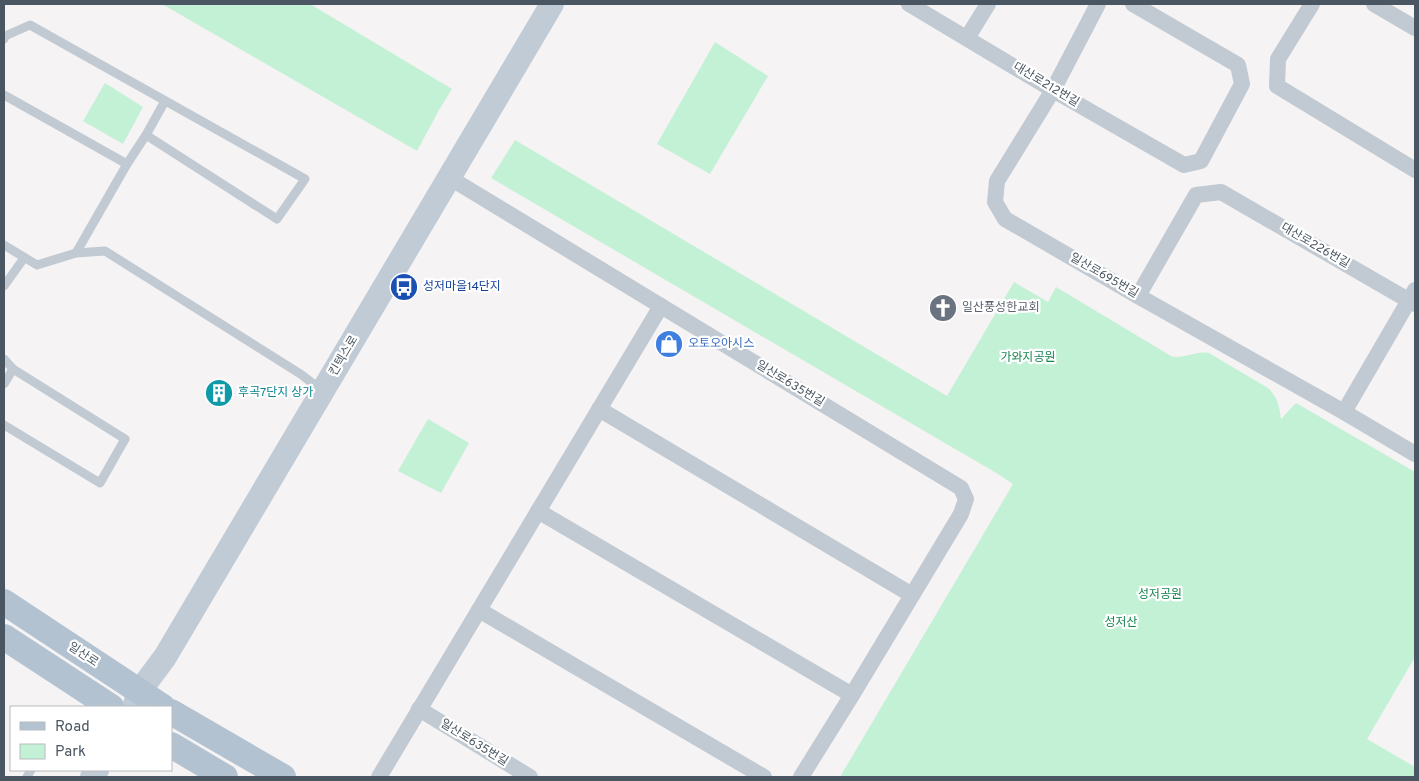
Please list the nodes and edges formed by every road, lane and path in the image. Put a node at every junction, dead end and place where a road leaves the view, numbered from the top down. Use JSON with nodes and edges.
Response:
{"nodes":[{"id":1,"x":552,"y":4,"type":"edge"},
{"id":2,"x":909,"y":4,"type":"edge"},
{"id":3,"x":988,"y":4,"type":"edge"},
{"id":4,"x":1098,"y":4,"type":"edge"},
{"id":5,"x":1133,"y":4,"type":"edge"},
{"id":6,"x":1312,"y":4,"type":"edge"},
{"id":7,"x":1374,"y":4,"type":"edge"},
{"id":8,"x":1415,"y":28,"type":"edge"},
{"id":9,"x":4,"y":37,"type":"edge"},
{"id":10,"x":967,"y":38,"type":"junction"},
{"id":11,"x":1053,"y":90,"type":"junction"},
{"id":12,"x":4,"y":95,"type":"edge"},
{"id":13,"x":165,"y":101,"type":"junction"},
{"id":14,"x":146,"y":135,"type":"junction"},
{"id":15,"x":127,"y":164,"type":"junction"},
{"id":16,"x":1415,"y":170,"type":"edge"},
{"id":17,"x":450,"y":178,"type":"junction"},
{"id":18,"x":4,"y":246,"type":"edge"},
{"id":19,"x":76,"y":253,"type":"junction"},
{"id":20,"x":24,"y":258,"type":"junction"},
{"id":21,"x":4,"y":286,"type":"edge"},
{"id":22,"x":1138,"y":296,"type":"junction"},
{"id":23,"x":1413,"y":298,"type":"edge"},
{"id":24,"x":661,"y":306,"type":"junction"},
{"id":25,"x":4,"y":359,"type":"edge"},
{"id":26,"x":13,"y":369,"type":"junction"},
{"id":27,"x":4,"y":384,"type":"edge"},
{"id":28,"x":323,"y":392,"type":"junction"},
{"id":29,"x":599,"y":409,"type":"junction"},
{"id":30,"x":1344,"y":412,"type":"junction"},
{"id":31,"x":4,"y":425,"type":"edge"},
{"id":32,"x":1415,"y":454,"type":"edge"},
{"id":33,"x":538,"y":511,"type":"junction"},
{"id":34,"x":912,"y":595,"type":"junction"},
{"id":35,"x":4,"y":602,"type":"edge"},
{"id":36,"x":478,"y":610,"type":"junction"},
{"id":37,"x":4,"y":637,"type":"edge"},
{"id":38,"x":852,"y":695,"type":"junction"},
{"id":39,"x":136,"y":700,"type":"edge"},
{"id":40,"x":109,"y":706,"type":"edge"},
{"id":41,"x":159,"y":706,"type":"edge"},
{"id":42,"x":419,"y":709,"type":"junction"},
{"id":43,"x":172,"y":713,"type":"edge"},
{"id":44,"x":172,"y":746,"type":"edge"},
{"id":45,"x":225,"y":777,"type":"edge"},
{"id":46,"x":283,"y":777,"type":"edge"},
{"id":47,"x":378,"y":777,"type":"edge"},
{"id":48,"x":530,"y":777,"type":"edge"},
{"id":49,"x":764,"y":777,"type":"edge"},
{"id":50,"x":801,"y":777,"type":"edge"}],
"edges":[{"from":1,"to":17,"type":"main road","name":"킨텍스로"},
{"from":2,"to":10,"type":"street","name":"대산로212번길"},
{"from":3,"to":10,"type":"street"},
{"from":4,"to":11,"type":"street","name":"일산로695번길"},
{"from":5,"to":11,"type":"street","name":"대산로212번길"},
{"from":6,"to":16,"type":"street"},
{"from":7,"to":8,"type":"street"},
{"from":9,"to":13,"type":"lane"},
{"from":10,"to":11,"type":"street","name":"대산로212번길"},
{"from":11,"to":22,"type":"street","name":"일산로695번길"},
{"from":12,"to":15,"type":"lane"},
{"from":13,"to":14,"type":"lane"},
{"from":13,"to":14,"type":"lane"},
{"from":14,"to":15,"type":"lane"},
{"from":15,"to":19,"type":"lane"},
{"from":17,"to":24,"type":"street","name":"일산로635번길"},
{"from":17,"to":28,"type":"main road","name":"킨텍스로"},
{"from":18,"to":20,"type":"lane"},
{"from":19,"to":20,"type":"lane"},
{"from":19,"to":28,"type":"lane"},
{"from":20,"to":21,"type":"lane"},
{"from":22,"to":23,"type":"street","name":"대산로226번길"},
{"from":22,"to":30,"type":"street","name":"일산로695번길"},
{"from":23,"to":30,"type":"street","name":"대산로226번길"},
{"from":24,"to":29,"type":"street"},
{"from":24,"to":34,"type":"street","name":"일산로635번길"},
{"from":25,"to":26,"type":"lane"},
{"from":26,"to":27,"type":"lane"},
{"from":26,"to":31,"type":"lane"},
{"from":28,"to":39,"type":"main road","name":"킨텍스로"},
{"from":29,"to":33,"type":"street"},
{"from":29,"to":34,"type":"street"},
{"from":30,"to":32,"type":"street","name":"일산로695번길"},
{"from":33,"to":36,"type":"street"},
{"from":33,"to":38,"type":"street"},
{"from":34,"to":38,"type":"street"},
{"from":35,"to":39,"type":"main road","name":"일산로"},
{"from":36,"to":42,"type":"street"},
{"from":36,"to":49,"type":"street"},
{"from":37,"to":40,"type":"main road"},
{"from":38,"to":50,"type":"street"},
{"from":39,"to":41,"type":"main road","name":"일산로"},
{"from":42,"to":47,"type":"street"},
{"from":42,"to":48,"type":"street","name":"일산로635번길"},
{"from":43,"to":46,"type":"main road"},
{"from":44,"to":45,"type":"main road"}]}
